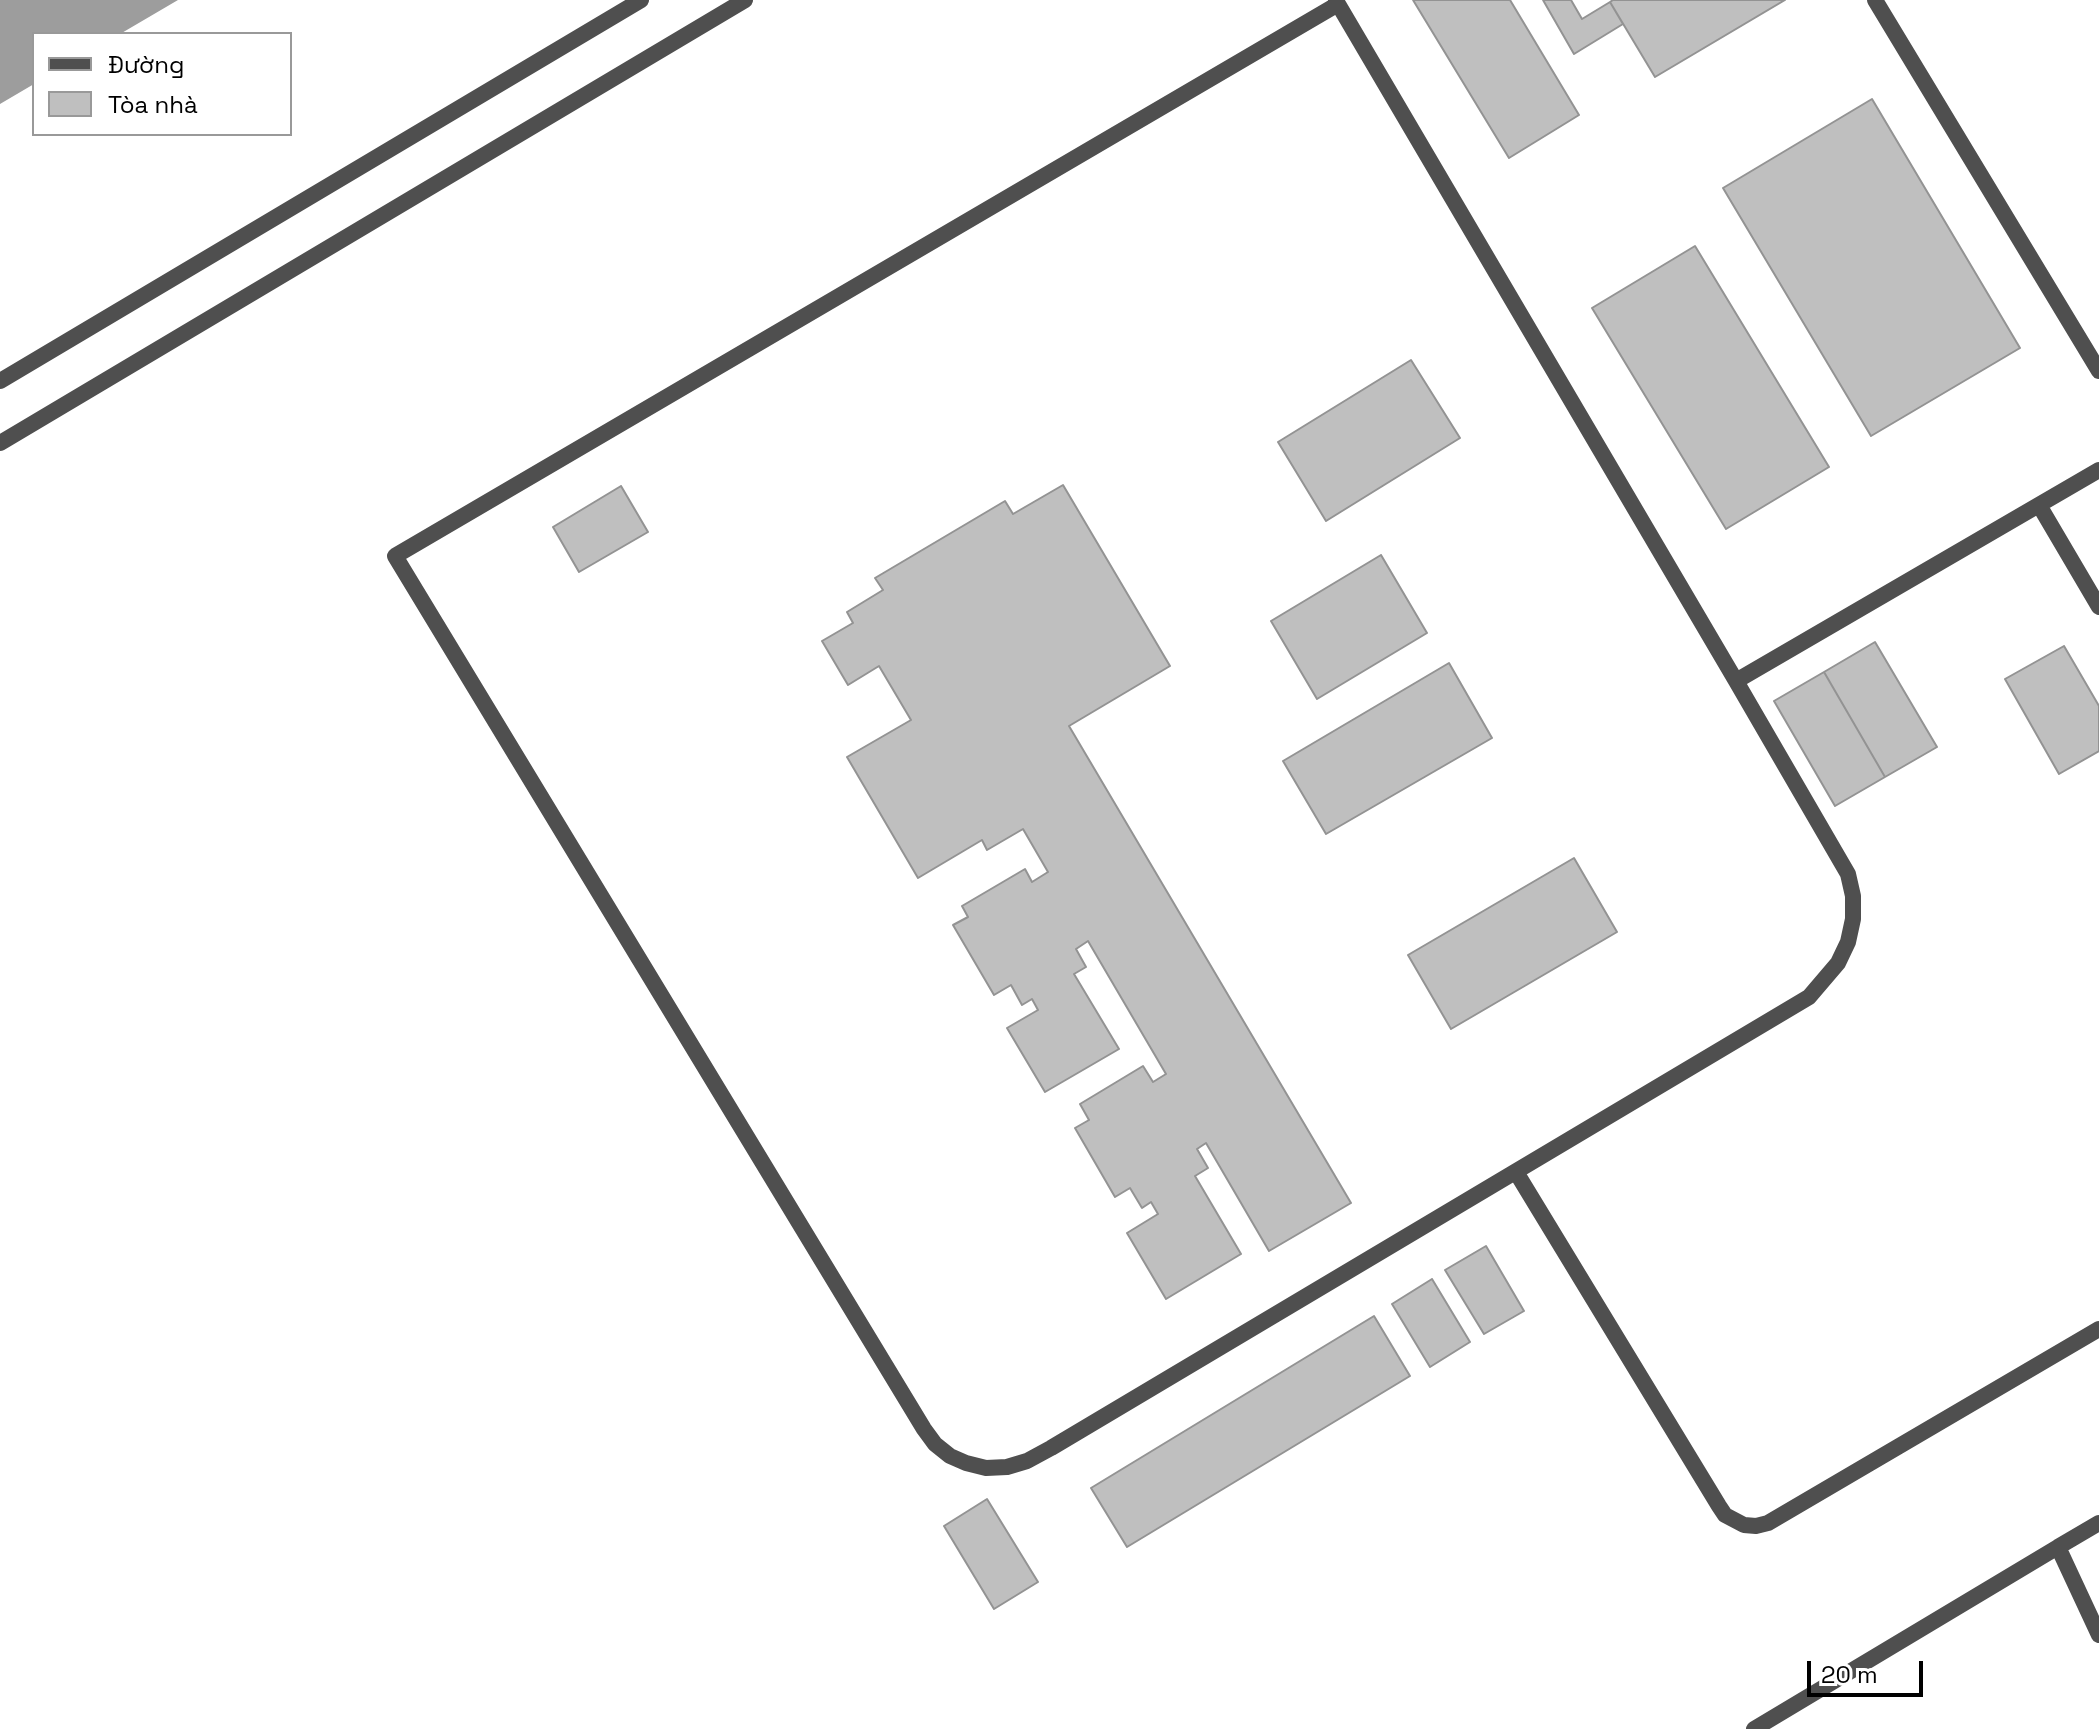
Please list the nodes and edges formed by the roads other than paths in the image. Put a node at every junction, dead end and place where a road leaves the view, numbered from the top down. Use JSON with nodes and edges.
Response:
{"nodes":[{"id":1,"x":641,"y":0,"type":"edge"},
{"id":2,"x":745,"y":0,"type":"edge"},
{"id":3,"x":1875,"y":0,"type":"edge"},
{"id":4,"x":1337,"y":2,"type":"edge"},
{"id":5,"x":2099,"y":371,"type":"edge"},
{"id":6,"x":0,"y":381,"type":"edge"},
{"id":7,"x":0,"y":443,"type":"edge"},
{"id":8,"x":2099,"y":470,"type":"edge"},
{"id":9,"x":2039,"y":505,"type":"junction"},
{"id":10,"x":2099,"y":607,"type":"edge"},
{"id":11,"x":1736,"y":681,"type":"junction"},
{"id":12,"x":1516,"y":1172,"type":"junction"},
{"id":13,"x":2099,"y":1329,"type":"edge"},
{"id":14,"x":2099,"y":1523,"type":"edge"},
{"id":15,"x":2058,"y":1547,"type":"junction"},
{"id":16,"x":2099,"y":1635,"type":"edge"},
{"id":17,"x":1754,"y":1729,"type":"edge"}],
"edges":[{"from":1,"to":6,"type":"street"},
{"from":2,"to":7,"type":"street"},
{"from":3,"to":5,"type":"street"},
{"from":4,"to":11,"type":"street"},
{"from":4,"to":12,"type":"street"},
{"from":8,"to":9,"type":"street"},
{"from":9,"to":10,"type":"street"},
{"from":9,"to":11,"type":"street"},
{"from":11,"to":12,"type":"street"},
{"from":12,"to":13,"type":"street"},
{"from":14,"to":15,"type":"street"},
{"from":15,"to":16,"type":"street"},
{"from":15,"to":17,"type":"street"}]}
